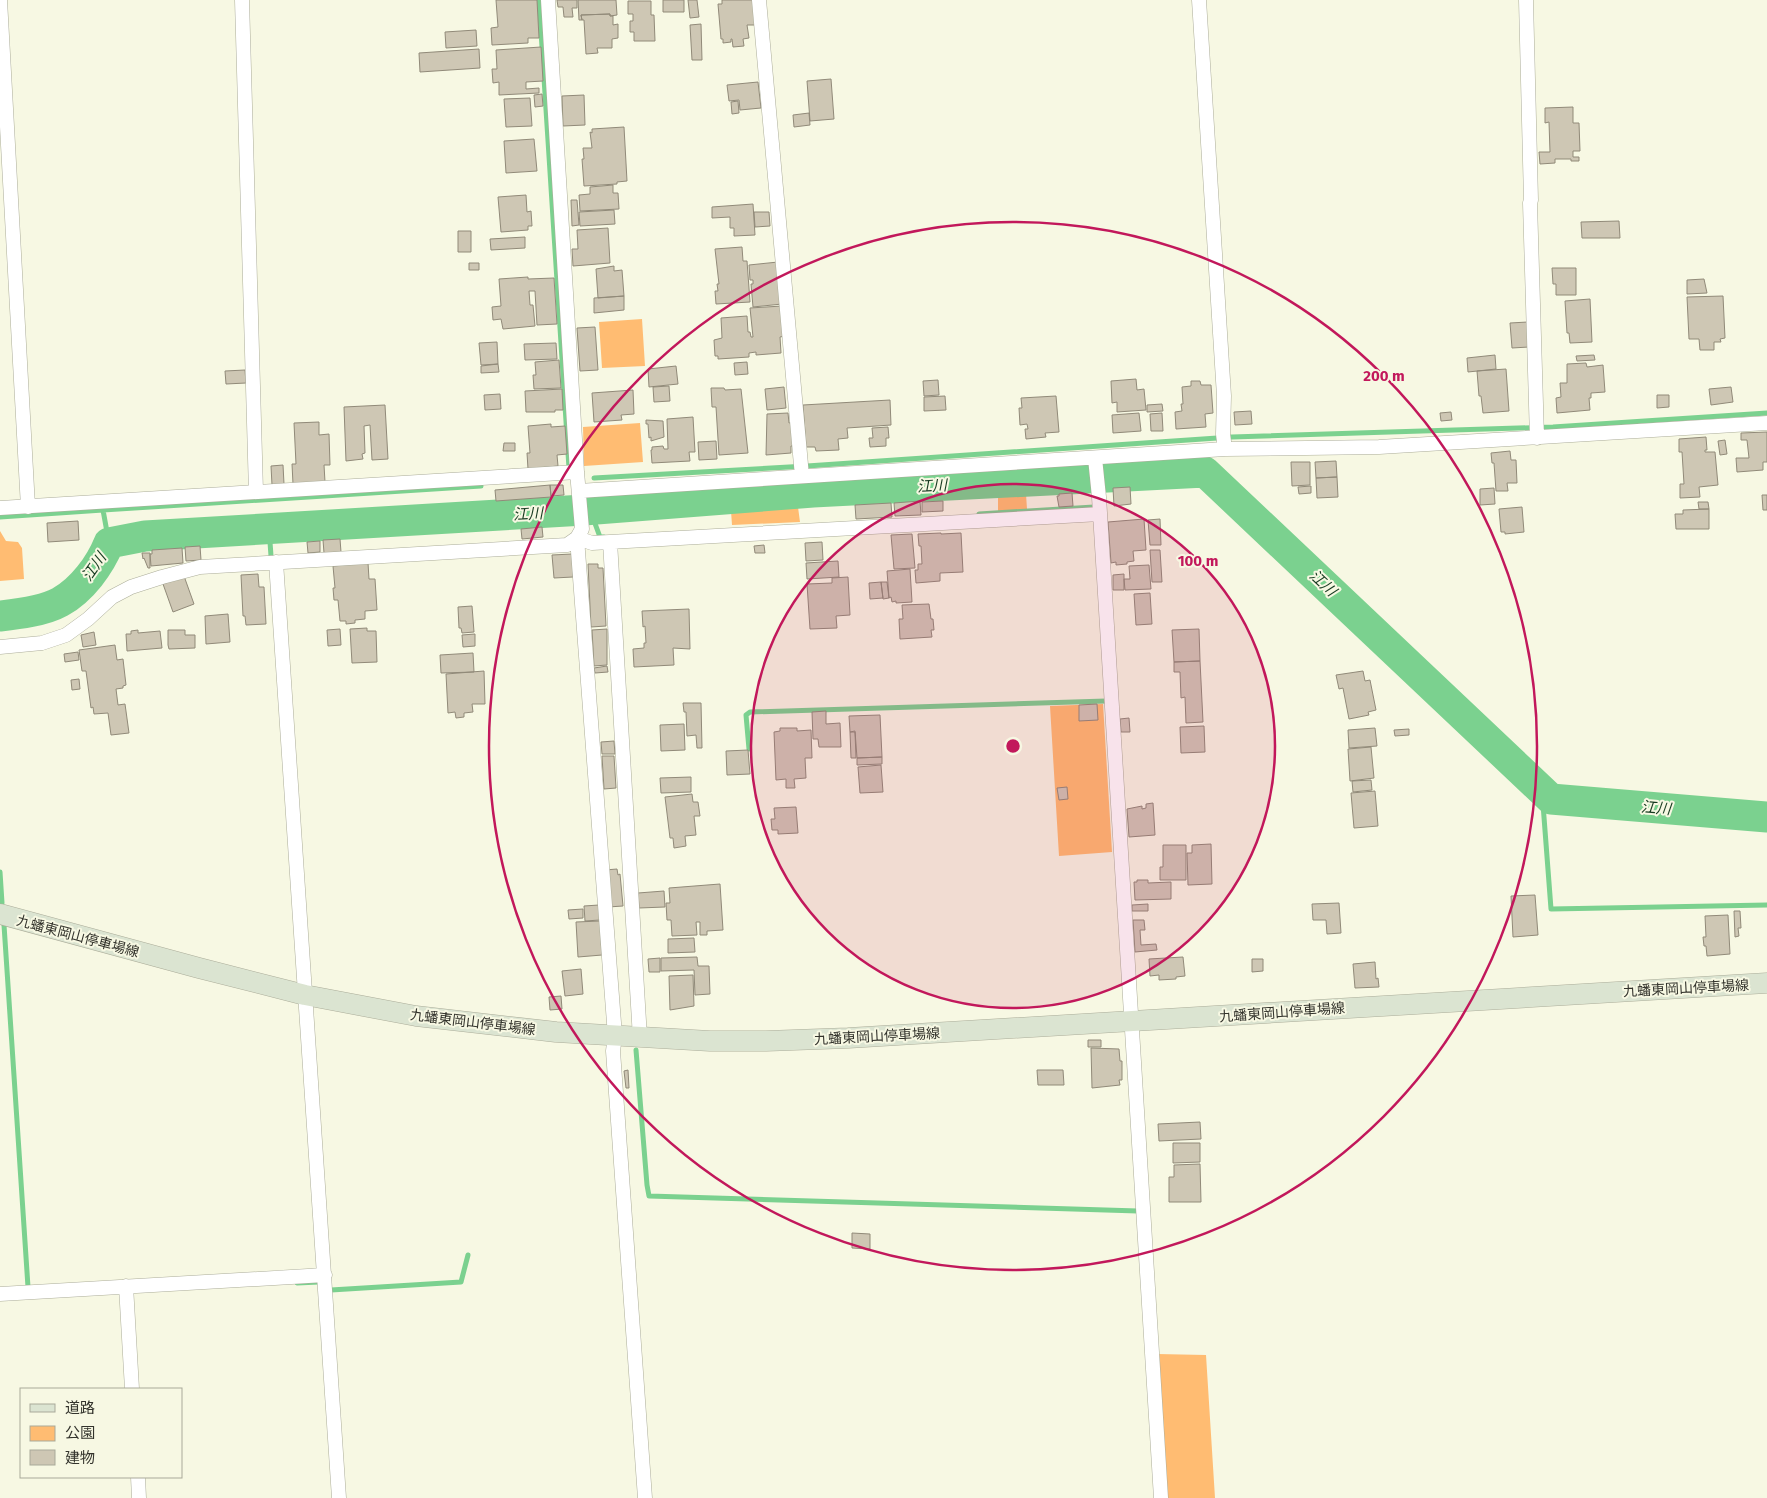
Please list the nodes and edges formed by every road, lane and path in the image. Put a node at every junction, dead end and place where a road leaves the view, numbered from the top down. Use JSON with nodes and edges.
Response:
{"nodes":[{"id":1,"x":0,"y":0,"type":"edge"},
{"id":2,"x":242,"y":0,"type":"edge"},
{"id":3,"x":548,"y":0,"type":"edge"},
{"id":4,"x":759,"y":0,"type":"edge"},
{"id":5,"x":1199,"y":0,"type":"edge"},
{"id":6,"x":1526,"y":0,"type":"edge"},
{"id":7,"x":1767,"y":423,"type":"edge"},
{"id":8,"x":1537,"y":431,"type":"junction"},
{"id":9,"x":1224,"y":441,"type":"junction"},
{"id":10,"x":1095,"y":458,"type":"junction"},
{"id":11,"x":802,"y":469,"type":"junction"},
{"id":12,"x":577,"y":472,"type":"junction"},
{"id":13,"x":256,"y":492,"type":"junction"},
{"id":14,"x":579,"y":495,"type":"junction"},
{"id":15,"x":28,"y":507,"type":"junction"},
{"id":16,"x":0,"y":508,"type":"edge"},
{"id":17,"x":1096,"y":514,"type":"junction"},
{"id":18,"x":580,"y":533,"type":"junction"},
{"id":19,"x":604,"y":543,"type":"junction"},
{"id":20,"x":276,"y":562,"type":"junction"},
{"id":21,"x":0,"y":647,"type":"edge"},
{"id":22,"x":0,"y":914,"type":"edge"},
{"id":23,"x":1767,"y":983,"type":"edge"},
{"id":24,"x":305,"y":995,"type":"junction"},
{"id":25,"x":1131,"y":1022,"type":"junction"},
{"id":26,"x":615,"y":1036,"type":"junction"},
{"id":27,"x":640,"y":1038,"type":"junction"},
{"id":28,"x":320,"y":1275,"type":"junction"},
{"id":29,"x":127,"y":1291,"type":"junction"},
{"id":30,"x":0,"y":1294,"type":"edge"},
{"id":31,"x":132,"y":1388,"type":"edge"},
{"id":32,"x":138,"y":1478,"type":"edge"},
{"id":33,"x":139,"y":1498,"type":"edge"},
{"id":34,"x":339,"y":1498,"type":"edge"},
{"id":35,"x":645,"y":1498,"type":"edge"},
{"id":36,"x":1161,"y":1498,"type":"edge"}],
"edges":[{"from":1,"to":15,"type":"street"},
{"from":2,"to":13,"type":"street"},
{"from":3,"to":12,"type":"street"},
{"from":4,"to":11,"type":"street"},
{"from":5,"to":9,"type":"street"},
{"from":6,"to":8,"type":"street"},
{"from":7,"to":8,"type":"street"},
{"from":8,"to":9,"type":"street"},
{"from":9,"to":10,"type":"street"},
{"from":10,"to":11,"type":"street"},
{"from":10,"to":17,"type":"street"},
{"from":11,"to":14,"type":"street"},
{"from":12,"to":13,"type":"street"},
{"from":12,"to":14,"type":"street"},
{"from":13,"to":15,"type":"street"},
{"from":14,"to":18,"type":"street"},
{"from":15,"to":16,"type":"street"},
{"from":17,"to":19,"type":"street"},
{"from":17,"to":25,"type":"street"},
{"from":18,"to":19,"type":"street"},
{"from":18,"to":20,"type":"street"},
{"from":18,"to":26,"type":"street"},
{"from":19,"to":27,"type":"street"},
{"from":20,"to":21,"type":"street"},
{"from":20,"to":24,"type":"street"},
{"from":22,"to":24,"type":"main road","name":"九蟠東岡山停車場線"},
{"from":23,"to":25,"type":"main road","name":"九蟠東岡山停車場線"},
{"from":24,"to":26,"type":"main road","name":"九蟠東岡山停車場線"},
{"from":24,"to":28,"type":"street"},
{"from":25,"to":27,"type":"main road","name":"九蟠東岡山停車場線"},
{"from":25,"to":36,"type":"street"},
{"from":26,"to":27,"type":"main road","name":"九蟠東岡山停車場線"},
{"from":26,"to":35,"type":"street"},
{"from":28,"to":29,"type":"street"},
{"from":28,"to":34,"type":"street"},
{"from":29,"to":30,"type":"street"},
{"from":29,"to":31,"type":"street"},
{"from":32,"to":33,"type":"street"}]}
